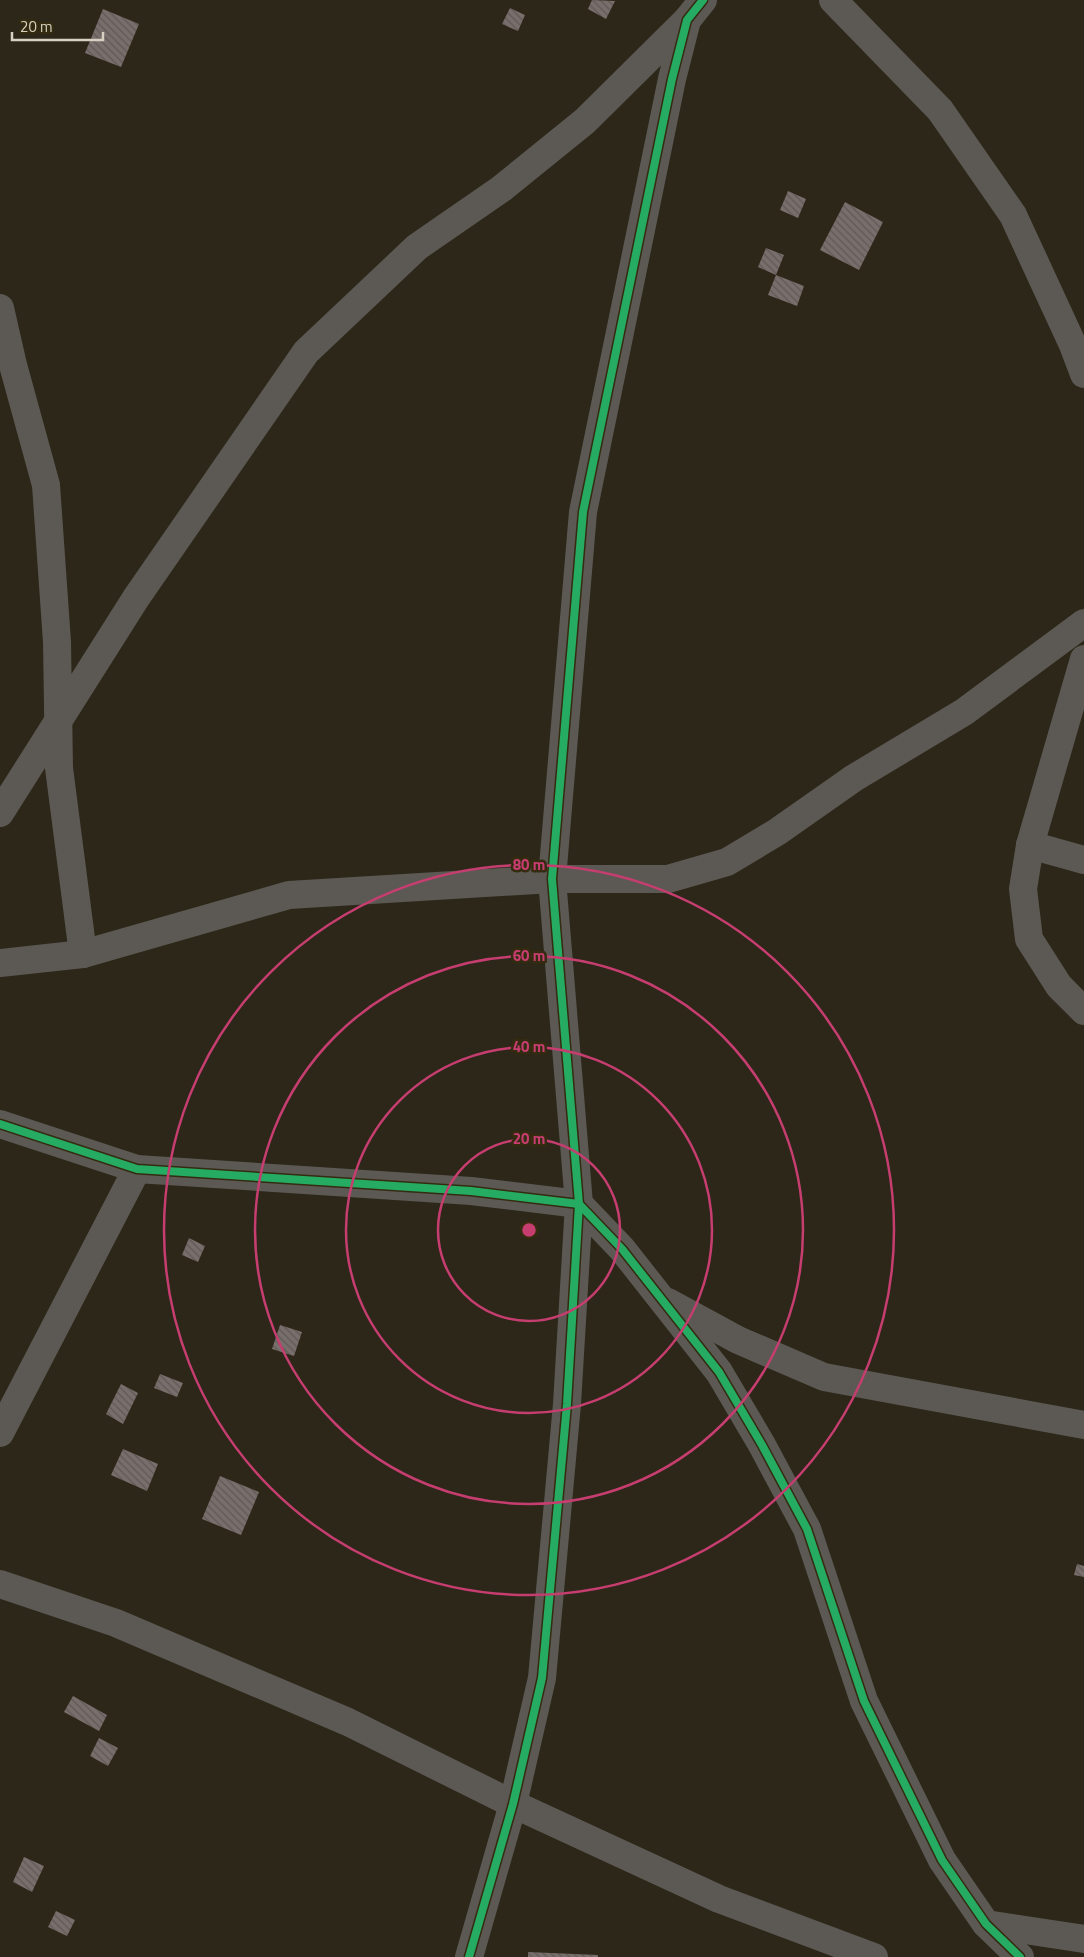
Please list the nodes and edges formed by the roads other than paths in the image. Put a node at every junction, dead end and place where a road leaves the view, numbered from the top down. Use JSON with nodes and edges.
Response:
{"nodes":[{"id":1,"x":833,"y":0,"type":"edge"},
{"id":2,"x":695,"y":7,"type":"edge"},
{"id":3,"x":0,"y":308,"type":"edge"},
{"id":4,"x":1084,"y":374,"type":"edge"},
{"id":5,"x":1084,"y":623,"type":"edge"},
{"id":6,"x":1084,"y":659,"type":"edge"},
{"id":7,"x":58,"y":719,"type":"junction"},
{"id":8,"x":0,"y":813,"type":"edge"},
{"id":9,"x":1030,"y":845,"type":"junction"},
{"id":10,"x":1084,"y":860,"type":"edge"},
{"id":11,"x":552,"y":879,"type":"junction"},
{"id":12,"x":83,"y":954,"type":"junction"},
{"id":13,"x":0,"y":963,"type":"edge"},
{"id":14,"x":1084,"y":1011,"type":"edge"},
{"id":15,"x":0,"y":1124,"type":"edge"},
{"id":16,"x":137,"y":1169,"type":"junction"},
{"id":17,"x":579,"y":1204,"type":"junction"},
{"id":18,"x":658,"y":1296,"type":"junction"},
{"id":19,"x":1084,"y":1425,"type":"edge"},
{"id":20,"x":0,"y":1433,"type":"edge"},
{"id":21,"x":0,"y":1584,"type":"edge"},
{"id":22,"x":513,"y":1804,"type":"junction"},
{"id":23,"x":986,"y":1924,"type":"junction"},
{"id":24,"x":1084,"y":1939,"type":"edge"},
{"id":25,"x":470,"y":1957,"type":"edge"},
{"id":26,"x":874,"y":1957,"type":"edge"},
{"id":27,"x":1020,"y":1957,"type":"edge"}],
"edges":[{"from":1,"to":4,"type":"street"},
{"from":2,"to":7,"type":"street"},
{"from":2,"to":11,"type":"street"},
{"from":3,"to":7,"type":"street"},
{"from":5,"to":11,"type":"street"},
{"from":6,"to":9,"type":"street"},
{"from":7,"to":8,"type":"street"},
{"from":7,"to":12,"type":"street"},
{"from":9,"to":10,"type":"street"},
{"from":9,"to":14,"type":"street"},
{"from":11,"to":12,"type":"street"},
{"from":11,"to":17,"type":"street"},
{"from":12,"to":13,"type":"street"},
{"from":15,"to":16,"type":"street"},
{"from":16,"to":17,"type":"street"},
{"from":16,"to":20,"type":"street"},
{"from":17,"to":18,"type":"street"},
{"from":17,"to":22,"type":"street"},
{"from":18,"to":19,"type":"street"},
{"from":18,"to":23,"type":"street"},
{"from":21,"to":22,"type":"street"},
{"from":22,"to":25,"type":"street"},
{"from":22,"to":26,"type":"street"},
{"from":23,"to":24,"type":"street"},
{"from":23,"to":27,"type":"street"}]}
